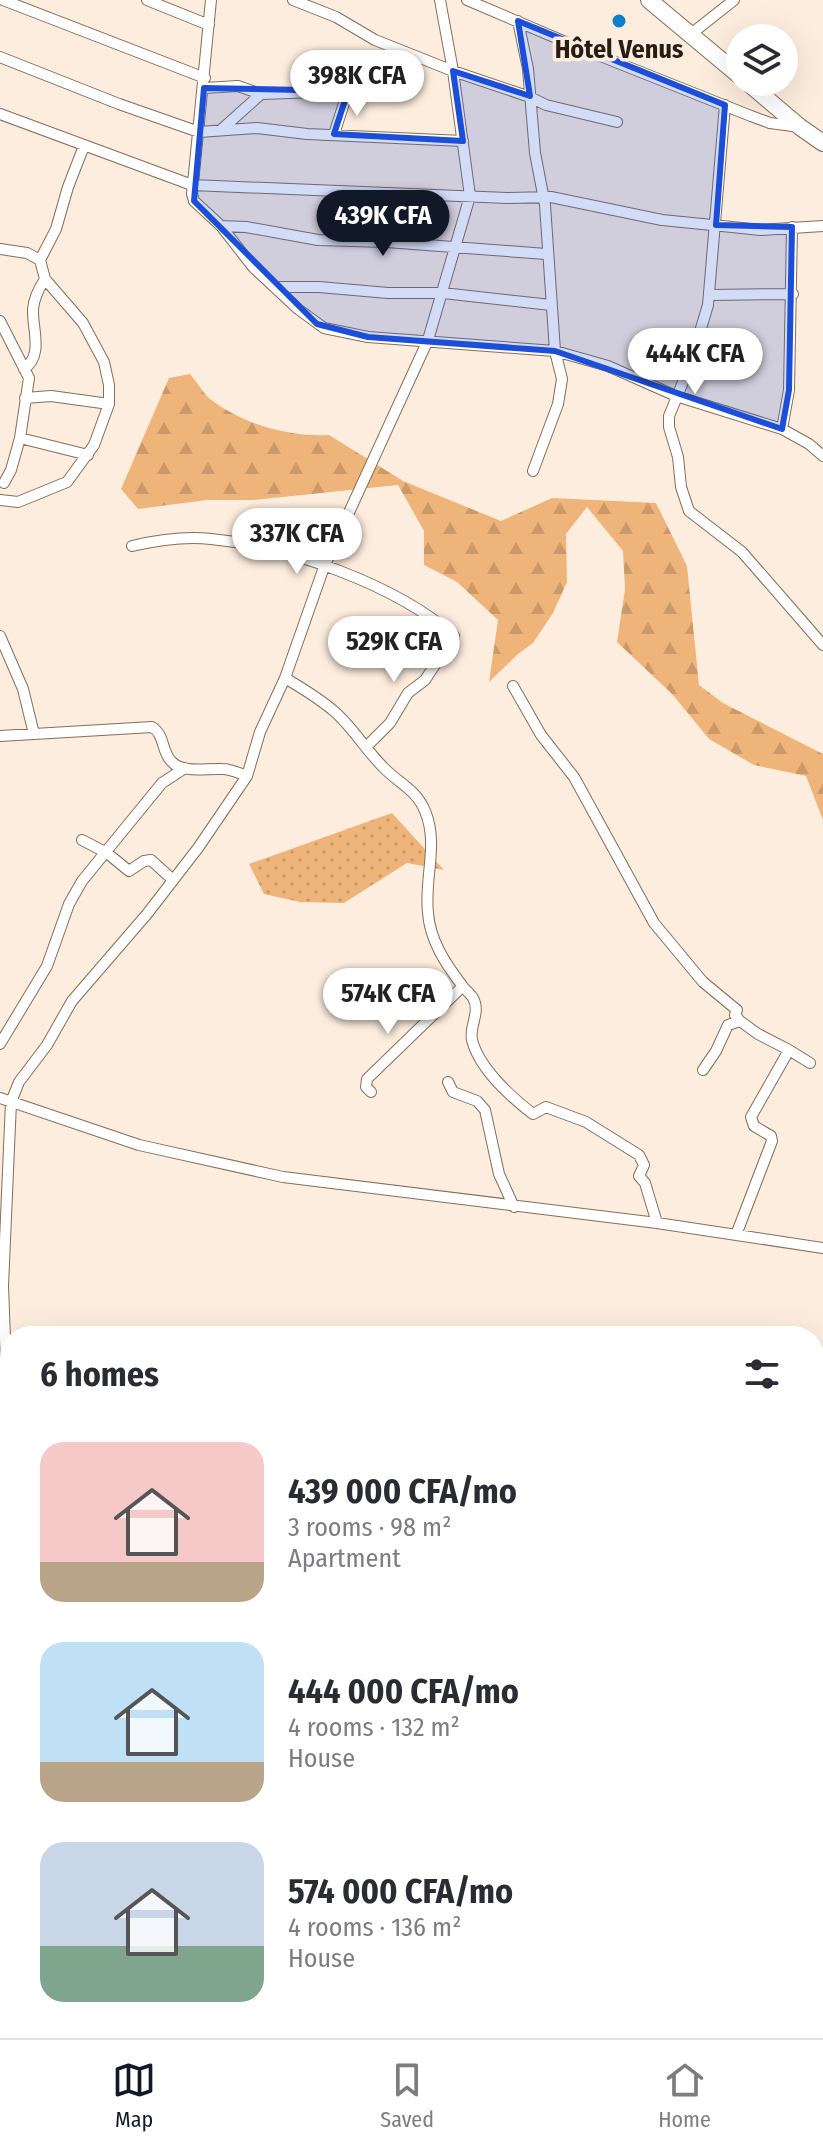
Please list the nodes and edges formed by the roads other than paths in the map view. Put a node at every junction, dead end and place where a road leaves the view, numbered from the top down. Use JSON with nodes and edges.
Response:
{"nodes":[{"id":1,"x":3,"y":0,"type":"edge"},
{"id":2,"x":147,"y":0,"type":"edge"},
{"id":3,"x":211,"y":0,"type":"edge"},
{"id":4,"x":293,"y":0,"type":"edge"},
{"id":5,"x":440,"y":0,"type":"edge"},
{"id":6,"x":467,"y":0,"type":"edge"},
{"id":7,"x":649,"y":0,"type":"edge"},
{"id":8,"x":734,"y":0,"type":"edge"},
{"id":9,"x":518,"y":21,"type":"junction"},
{"id":10,"x":209,"y":25,"type":"junction"},
{"id":11,"x":691,"y":34,"type":"junction"},
{"id":12,"x":0,"y":57,"type":"edge"},
{"id":13,"x":726,"y":64,"type":"edge"},
{"id":14,"x":453,"y":71,"type":"junction"},
{"id":15,"x":204,"y":83,"type":"junction"},
{"id":16,"x":261,"y":94,"type":"junction"},
{"id":17,"x":763,"y":96,"type":"edge"},
{"id":18,"x":530,"y":97,"type":"junction"},
{"id":19,"x":725,"y":105,"type":"junction"},
{"id":20,"x":0,"y":114,"type":"edge"},
{"id":21,"x":617,"y":122,"type":"dead end"},
{"id":22,"x":800,"y":127,"type":"junction"},
{"id":23,"x":220,"y":131,"type":"junction"},
{"id":24,"x":199,"y":132,"type":"junction"},
{"id":25,"x":334,"y":134,"type":"junction"},
{"id":26,"x":463,"y":141,"type":"junction"},
{"id":27,"x":823,"y":143,"type":"edge"},
{"id":28,"x":84,"y":146,"type":"junction"},
{"id":29,"x":192,"y":185,"type":"junction"},
{"id":30,"x":470,"y":196,"type":"junction"},
{"id":31,"x":543,"y":197,"type":"junction"},
{"id":32,"x":716,"y":225,"type":"junction"},
{"id":33,"x":221,"y":226,"type":"junction"},
{"id":34,"x":823,"y":226,"type":"edge"},
{"id":35,"x":792,"y":227,"type":"junction"},
{"id":36,"x":457,"y":247,"type":"junction"},
{"id":37,"x":0,"y":249,"type":"edge"},
{"id":38,"x":546,"y":254,"type":"junction"},
{"id":39,"x":40,"y":260,"type":"junction"},
{"id":40,"x":45,"y":279,"type":"junction"},
{"id":41,"x":277,"y":287,"type":"junction"},
{"id":42,"x":443,"y":293,"type":"junction"},
{"id":43,"x":793,"y":294,"type":"junction"},
{"id":44,"x":709,"y":295,"type":"junction"},
{"id":45,"x":551,"y":305,"type":"junction"},
{"id":46,"x":0,"y":321,"type":"edge"},
{"id":47,"x":428,"y":340,"type":"junction"},
{"id":48,"x":555,"y":351,"type":"junction"},
{"id":49,"x":24,"y":369,"type":"junction"},
{"id":50,"x":676,"y":396,"type":"junction"},
{"id":51,"x":25,"y":398,"type":"junction"},
{"id":52,"x":109,"y":404,"type":"junction"},
{"id":53,"x":782,"y":429,"type":"junction"},
{"id":54,"x":20,"y":438,"type":"junction"},
{"id":55,"x":88,"y":455,"type":"junction"},
{"id":56,"x":823,"y":456,"type":"edge"},
{"id":57,"x":533,"y":471,"type":"dead end"},
{"id":58,"x":2,"y":480,"type":"edge"},
{"id":59,"x":0,"y":500,"type":"edge"},
{"id":60,"x":18,"y":502,"type":"junction"},
{"id":61,"x":132,"y":546,"type":"dead end"},
{"id":62,"x":324,"y":567,"type":"junction"},
{"id":63,"x":0,"y":636,"type":"edge"},
{"id":64,"x":823,"y":645,"type":"edge"},
{"id":65,"x":285,"y":678,"type":"junction"},
{"id":66,"x":513,"y":686,"type":"dead end"},
{"id":67,"x":34,"y":734,"type":"junction"},
{"id":68,"x":0,"y":736,"type":"edge"},
{"id":69,"x":366,"y":747,"type":"junction"},
{"id":70,"x":185,"y":768,"type":"junction"},
{"id":71,"x":247,"y":776,"type":"junction"},
{"id":72,"x":82,"y":840,"type":"dead end"},
{"id":73,"x":107,"y":853,"type":"junction"},
{"id":74,"x":173,"y":880,"type":"junction"},
{"id":75,"x":462,"y":987,"type":"junction"},
{"id":76,"x":740,"y":1021,"type":"junction"},
{"id":77,"x":0,"y":1044,"type":"edge"},
{"id":78,"x":789,"y":1050,"type":"junction"},
{"id":79,"x":810,"y":1063,"type":"dead end"},
{"id":80,"x":703,"y":1070,"type":"dead end"},
{"id":81,"x":448,"y":1082,"type":"dead end"},
{"id":82,"x":371,"y":1092,"type":"dead end"},
{"id":83,"x":0,"y":1098,"type":"edge"},
{"id":84,"x":11,"y":1102,"type":"junction"},
{"id":85,"x":514,"y":1207,"type":"junction"},
{"id":86,"x":657,"y":1223,"type":"junction"},
{"id":87,"x":736,"y":1235,"type":"junction"},
{"id":88,"x":823,"y":1248,"type":"edge"},
{"id":89,"x":5,"y":1326,"type":"edge"}],
"edges":[{"from":1,"to":15,"type":"street"},
{"from":2,"to":10,"type":"street"},
{"from":3,"to":10,"type":"street"},
{"from":4,"to":14,"type":"street"},
{"from":5,"to":14,"type":"street"},
{"from":6,"to":9,"type":"street"},
{"from":7,"to":11,"type":"highway"},
{"from":8,"to":11,"type":"street"},
{"from":9,"to":18,"type":"street"},
{"from":9,"to":19,"type":"street"},
{"from":10,"to":15,"type":"street"},
{"from":11,"to":13,"type":"highway"},
{"from":12,"to":24,"type":"street"},
{"from":14,"to":18,"type":"street"},
{"from":14,"to":26,"type":"street"},
{"from":15,"to":16,"type":"street"},
{"from":15,"to":24,"type":"street"},
{"from":16,"to":23,"type":"street"},
{"from":16,"to":25,"type":"street"},
{"from":17,"to":22,"type":"highway"},
{"from":18,"to":21,"type":"street"},
{"from":18,"to":31,"type":"street"},
{"from":19,"to":22,"type":"street"},
{"from":19,"to":32,"type":"street"},
{"from":20,"to":28,"type":"street"},
{"from":22,"to":27,"type":"highway"},
{"from":23,"to":24,"type":"street"},
{"from":23,"to":25,"type":"street"},
{"from":24,"to":29,"type":"street"},
{"from":25,"to":26,"type":"street"},
{"from":26,"to":30,"type":"street"},
{"from":28,"to":29,"type":"street"},
{"from":28,"to":39,"type":"street"},
{"from":29,"to":30,"type":"street"},
{"from":29,"to":33,"type":"street"},
{"from":30,"to":31,"type":"street"},
{"from":30,"to":36,"type":"street"},
{"from":31,"to":32,"type":"street"},
{"from":31,"to":38,"type":"street"},
{"from":32,"to":35,"type":"street"},
{"from":32,"to":44,"type":"street"},
{"from":33,"to":36,"type":"street"},
{"from":33,"to":41,"type":"street"},
{"from":34,"to":35,"type":"street"},
{"from":35,"to":43,"type":"street"},
{"from":36,"to":38,"type":"street"},
{"from":36,"to":42,"type":"street"},
{"from":37,"to":39,"type":"street"},
{"from":38,"to":45,"type":"street"},
{"from":39,"to":40,"type":"street"},
{"from":40,"to":49,"type":"street"},
{"from":40,"to":52,"type":"street"},
{"from":41,"to":42,"type":"street"},
{"from":41,"to":47,"type":"street"},
{"from":42,"to":45,"type":"street"},
{"from":42,"to":47,"type":"street"},
{"from":43,"to":44,"type":"street"},
{"from":43,"to":53,"type":"street"},
{"from":44,"to":50,"type":"street"},
{"from":45,"to":48,"type":"street"},
{"from":46,"to":49,"type":"street"},
{"from":47,"to":48,"type":"street"},
{"from":47,"to":62,"type":"street"},
{"from":48,"to":50,"type":"street"},
{"from":48,"to":57,"type":"street"},
{"from":49,"to":51,"type":"street"},
{"from":50,"to":53,"type":"street"},
{"from":50,"to":64,"type":"street"},
{"from":51,"to":52,"type":"street"},
{"from":51,"to":54,"type":"street"},
{"from":52,"to":55,"type":"street"},
{"from":53,"to":56,"type":"street"},
{"from":54,"to":55,"type":"street"},
{"from":54,"to":58,"type":"street"},
{"from":55,"to":60,"type":"street"},
{"from":58,"to":60,"type":"street"},
{"from":59,"to":60,"type":"street"},
{"from":61,"to":62,"type":"street"},
{"from":62,"to":65,"type":"street"},
{"from":62,"to":69,"type":"street"},
{"from":63,"to":67,"type":"street"},
{"from":65,"to":69,"type":"street"},
{"from":65,"to":71,"type":"street"},
{"from":66,"to":76,"type":"street"},
{"from":67,"to":68,"type":"street"},
{"from":67,"to":70,"type":"street"},
{"from":69,"to":75,"type":"street"},
{"from":70,"to":71,"type":"street"},
{"from":70,"to":73,"type":"street"},
{"from":71,"to":74,"type":"street"},
{"from":72,"to":73,"type":"street"},
{"from":73,"to":74,"type":"street"},
{"from":73,"to":77,"type":"street"},
{"from":74,"to":84,"type":"street"},
{"from":75,"to":82,"type":"street"},
{"from":75,"to":86,"type":"street"},
{"from":76,"to":78,"type":"street"},
{"from":76,"to":80,"type":"street"},
{"from":78,"to":79,"type":"street"},
{"from":78,"to":87,"type":"street"},
{"from":81,"to":85,"type":"street"},
{"from":83,"to":84,"type":"street"},
{"from":84,"to":85,"type":"street"},
{"from":84,"to":89,"type":"street"},
{"from":85,"to":86,"type":"street"},
{"from":86,"to":87,"type":"street"},
{"from":87,"to":88,"type":"street"}]}
